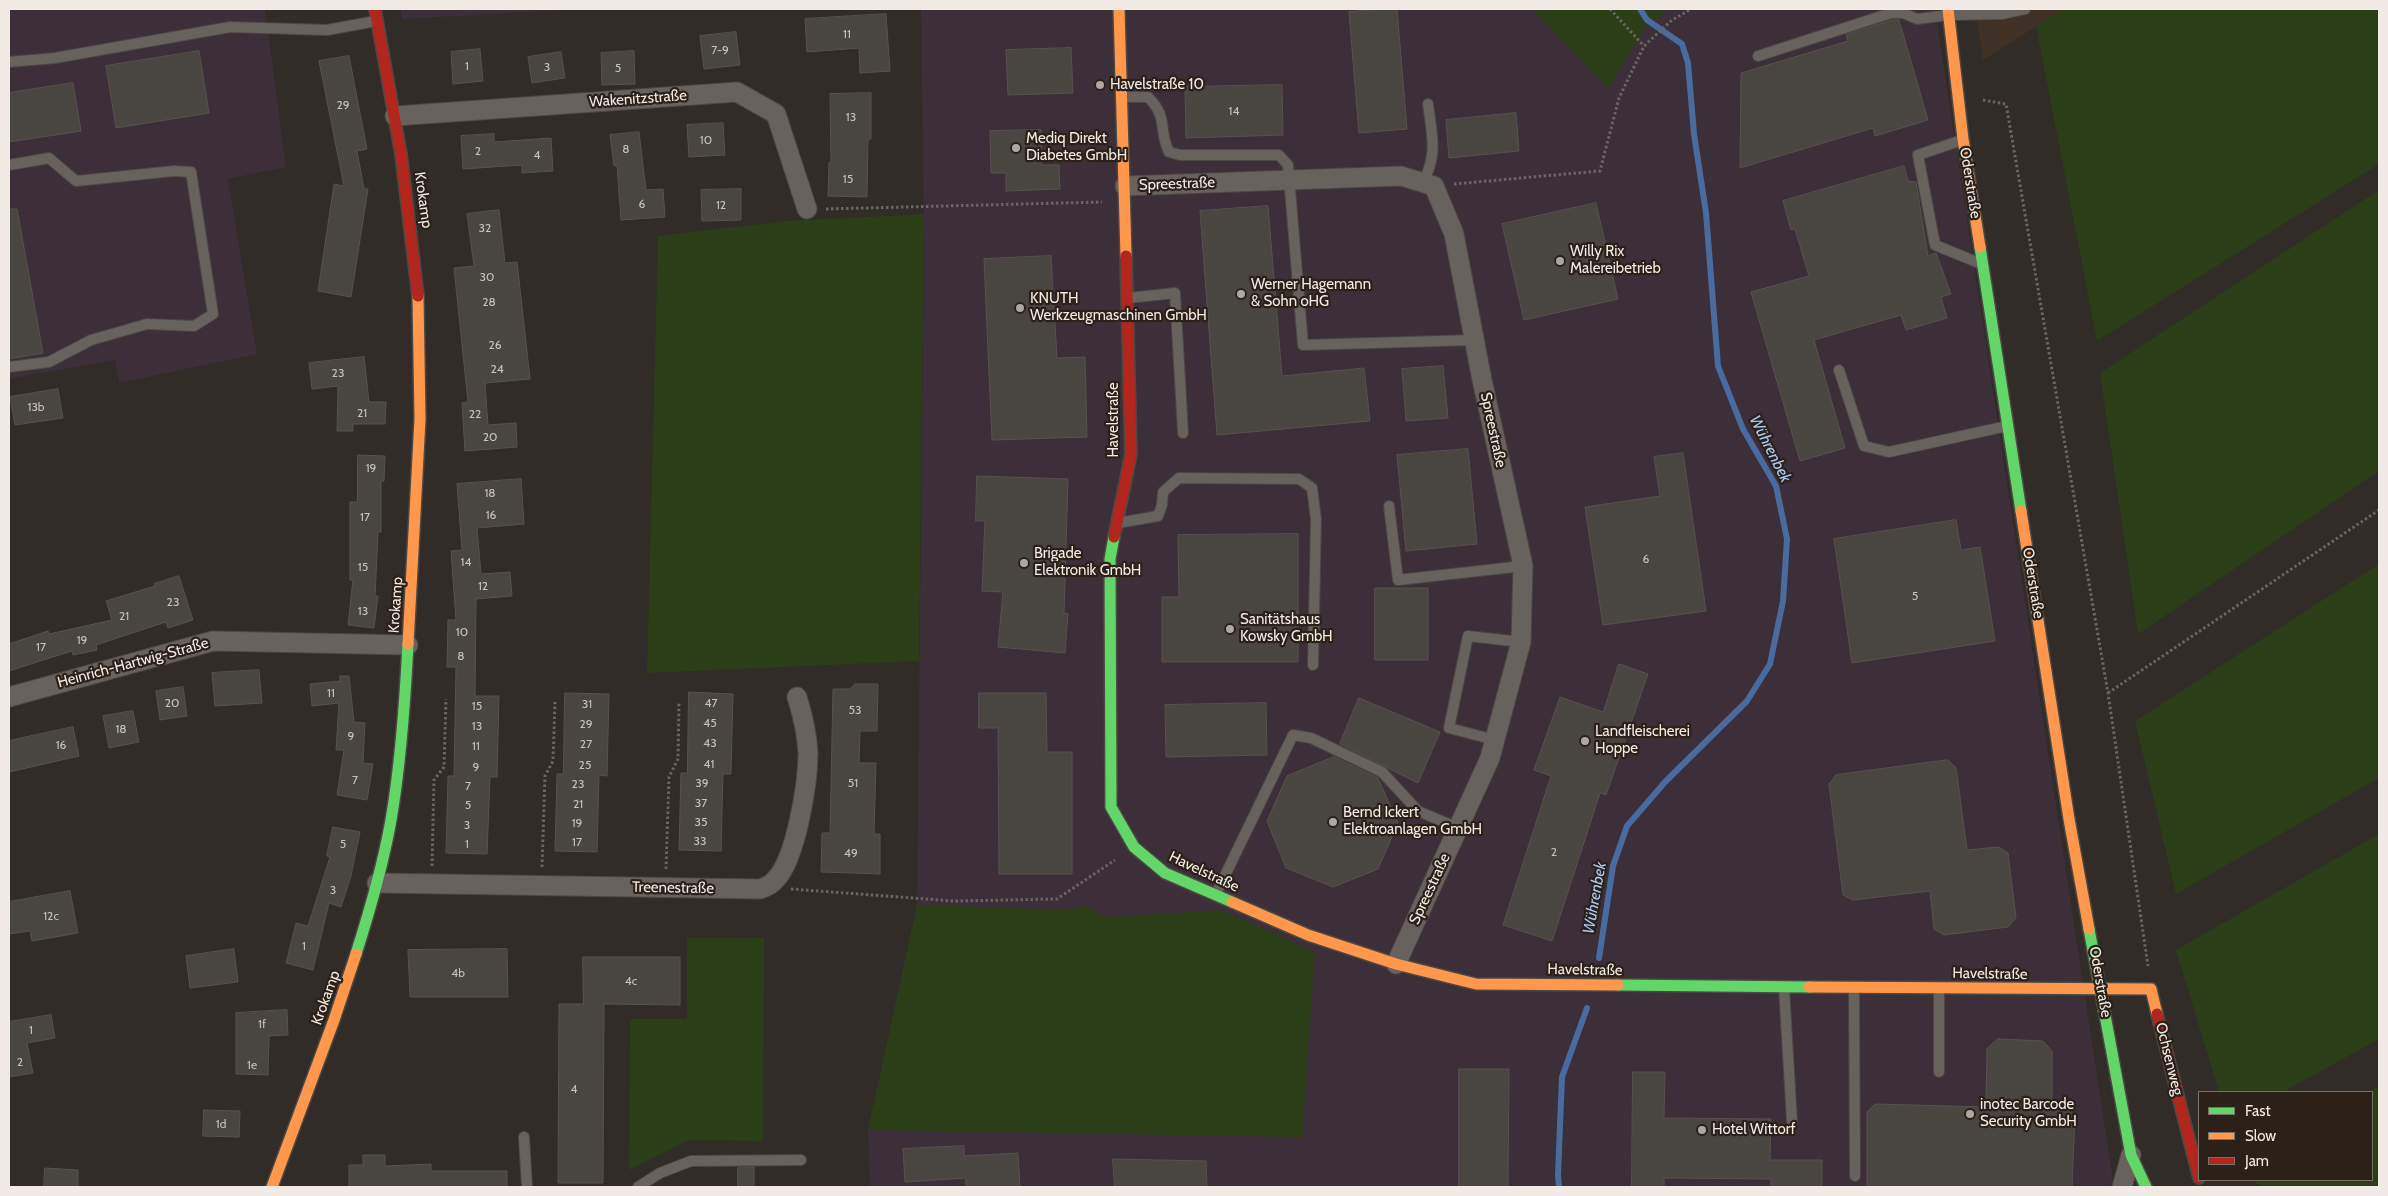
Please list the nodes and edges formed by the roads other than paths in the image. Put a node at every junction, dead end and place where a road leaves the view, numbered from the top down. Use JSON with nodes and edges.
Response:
{"nodes":[{"id":1,"x":375,"y":9,"type":"edge"},
{"id":2,"x":1119,"y":9,"type":"edge"},
{"id":3,"x":2025,"y":9,"type":"edge"},
{"id":4,"x":1949,"y":12,"type":"edge"},
{"id":5,"x":377,"y":21,"type":"junction"},
{"id":6,"x":1758,"y":56,"type":"dead end"},
{"id":7,"x":9,"y":62,"type":"edge"},
{"id":8,"x":1122,"y":97,"type":"junction"},
{"id":9,"x":1428,"y":104,"type":"dead end"},
{"id":10,"x":394,"y":116,"type":"junction"},
{"id":11,"x":1963,"y":139,"type":"junction"},
{"id":12,"x":9,"y":165,"type":"edge"},
{"id":13,"x":1288,"y":180,"type":"junction"},
{"id":14,"x":1428,"y":184,"type":"junction"},
{"id":15,"x":1125,"y":194,"type":"junction"},
{"id":16,"x":807,"y":210,"type":"road end"},
{"id":17,"x":1982,"y":265,"type":"junction"},
{"id":18,"x":1127,"y":298,"type":"junction"},
{"id":19,"x":1474,"y":340,"type":"junction"},
{"id":20,"x":9,"y":368,"type":"edge"},
{"id":21,"x":1839,"y":370,"type":"dead end"},
{"id":22,"x":2008,"y":426,"type":"junction"},
{"id":23,"x":1183,"y":433,"type":"dead end"},
{"id":24,"x":1389,"y":506,"type":"dead end"},
{"id":25,"x":1117,"y":523,"type":"junction"},
{"id":26,"x":1522,"y":566,"type":"junction"},
{"id":27,"x":1521,"y":642,"type":"junction"},
{"id":28,"x":408,"y":645,"type":"junction"},
{"id":29,"x":1313,"y":665,"type":"dead end"},
{"id":30,"x":9,"y":697,"type":"edge"},
{"id":31,"x":797,"y":697,"type":"dead end"},
{"id":32,"x":1495,"y":740,"type":"junction"},
{"id":33,"x":1458,"y":828,"type":"junction"},
{"id":34,"x":377,"y":883,"type":"junction"},
{"id":35,"x":1215,"y":895,"type":"junction"},
{"id":36,"x":1396,"y":964,"type":"junction"},
{"id":37,"x":1784,"y":987,"type":"junction"},
{"id":38,"x":1854,"y":988,"type":"junction"},
{"id":39,"x":1939,"y":988,"type":"junction"},
{"id":40,"x":2102,"y":988,"type":"junction"},
{"id":41,"x":1939,"y":1072,"type":"dead end"},
{"id":42,"x":1792,"y":1121,"type":"dead end"},
{"id":43,"x":524,"y":1137,"type":"dead end"},
{"id":44,"x":2131,"y":1154,"type":"junction"},
{"id":45,"x":801,"y":1160,"type":"dead end"},
{"id":46,"x":2198,"y":1171,"type":"edge"},
{"id":47,"x":1855,"y":1176,"type":"dead end"},
{"id":48,"x":272,"y":1187,"type":"edge"},
{"id":49,"x":527,"y":1187,"type":"edge"},
{"id":50,"x":638,"y":1187,"type":"edge"},
{"id":51,"x":2122,"y":1187,"type":"edge"},
{"id":52,"x":2146,"y":1187,"type":"edge"}],
"edges":[{"from":1,"to":5,"type":"street","name":"Krokamp"},
{"from":2,"to":8,"type":"street","name":"Havelstraße"},
{"from":3,"to":4,"type":"lane"},
{"from":4,"to":6,"type":"lane"},
{"from":4,"to":11,"type":"street","name":"Oderstraße"},
{"from":5,"to":7,"type":"lane"},
{"from":5,"to":10,"type":"street","name":"Krokamp"},
{"from":8,"to":13,"type":"lane"},
{"from":8,"to":15,"type":"street","name":"Havelstraße"},
{"from":9,"to":14,"type":"lane"},
{"from":10,"to":16,"type":"street","name":"Wakenitzstraße"},
{"from":10,"to":28,"type":"street","name":"Krokamp"},
{"from":11,"to":17,"type":"street","name":"Oderstraße"},
{"from":11,"to":17,"type":"lane"},
{"from":12,"to":20,"type":"lane"},
{"from":13,"to":14,"type":"street","name":"Spreestraße"},
{"from":13,"to":15,"type":"street","name":"Spreestraße"},
{"from":13,"to":19,"type":"lane"},
{"from":14,"to":19,"type":"street","name":"Spreestraße"},
{"from":15,"to":18,"type":"street","name":"Havelstraße"},
{"from":17,"to":22,"type":"street","name":"Oderstraße"},
{"from":18,"to":23,"type":"lane"},
{"from":18,"to":25,"type":"street","name":"Havelstraße"},
{"from":19,"to":26,"type":"street","name":"Spreestraße"},
{"from":21,"to":22,"type":"lane"},
{"from":22,"to":40,"type":"street","name":"Oderstraße"},
{"from":24,"to":26,"type":"lane"},
{"from":25,"to":29,"type":"lane"},
{"from":25,"to":35,"type":"street","name":"Havelstraße"},
{"from":26,"to":27,"type":"street","name":"Spreestraße"},
{"from":27,"to":32,"type":"street","name":"Spreestraße"},
{"from":27,"to":32,"type":"lane"},
{"from":28,"to":30,"type":"street","name":"Heinrich-Hartwig-Straße"},
{"from":28,"to":34,"type":"street","name":"Krokamp"},
{"from":31,"to":34,"type":"street","name":"Treenestraße"},
{"from":32,"to":33,"type":"street","name":"Spreestraße"},
{"from":33,"to":35,"type":"lane"},
{"from":33,"to":36,"type":"street","name":"Spreestraße"},
{"from":34,"to":48,"type":"street","name":"Krokamp"},
{"from":35,"to":36,"type":"street","name":"Havelstraße"},
{"from":36,"to":37,"type":"street","name":"Havelstraße"},
{"from":37,"to":38,"type":"street","name":"Havelstraße"},
{"from":37,"to":42,"type":"lane"},
{"from":38,"to":39,"type":"street","name":"Havelstraße"},
{"from":38,"to":47,"type":"lane"},
{"from":39,"to":40,"type":"street","name":"Havelstraße"},
{"from":39,"to":41,"type":"lane"},
{"from":40,"to":44,"type":"street","name":"Oderstraße"},
{"from":40,"to":46,"type":"street","name":"Ochsenweg"},
{"from":43,"to":49,"type":"lane"},
{"from":44,"to":51,"type":"street","name":"Oderstraße"},
{"from":44,"to":52,"type":"street","name":"Oderstraße"},
{"from":45,"to":50,"type":"lane"}]}
